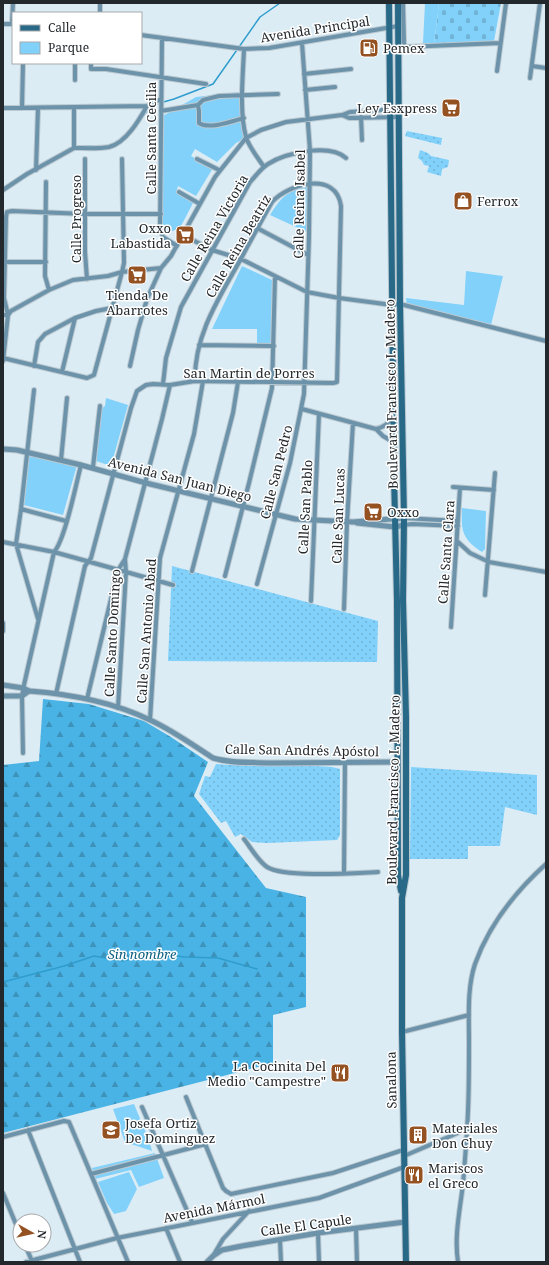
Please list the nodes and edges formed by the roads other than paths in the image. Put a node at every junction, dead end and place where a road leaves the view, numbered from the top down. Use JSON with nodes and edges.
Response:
{"nodes":[{"id":1,"x":389,"y":3,"type":"edge"},
{"id":2,"x":398,"y":3,"type":"edge"},
{"id":3,"x":403,"y":3,"type":"edge"},
{"id":4,"x":506,"y":3,"type":"edge"},
{"id":5,"x":540,"y":3,"type":"edge"},
{"id":6,"x":390,"y":26,"type":"junction"},
{"id":7,"x":398,"y":26,"type":"junction"},
{"id":8,"x":142,"y":35,"type":"edge"},
{"id":9,"x":162,"y":39,"type":"junction"},
{"id":10,"x":500,"y":43,"type":"junction"},
{"id":11,"x":302,"y":44,"type":"junction"},
{"id":12,"x":244,"y":49,"type":"junction"},
{"id":13,"x":23,"y":64,"type":"edge"},
{"id":14,"x":76,"y":64,"type":"edge"},
{"id":15,"x":91,"y":64,"type":"edge"},
{"id":16,"x":532,"y":66,"type":"junction"},
{"id":17,"x":546,"y":68,"type":"edge"},
{"id":18,"x":351,"y":69,"type":"dead end"},
{"id":19,"x":497,"y":72,"type":"dead end"},
{"id":20,"x":304,"y":74,"type":"junction"},
{"id":21,"x":161,"y":76,"type":"junction"},
{"id":22,"x":530,"y":78,"type":"dead end"},
{"id":23,"x":75,"y":80,"type":"dead end"},
{"id":24,"x":206,"y":84,"type":"dead end"},
{"id":25,"x":335,"y":87,"type":"dead end"},
{"id":26,"x":305,"y":90,"type":"junction"},
{"id":27,"x":243,"y":94,"type":"junction"},
{"id":28,"x":278,"y":94,"type":"dead end"},
{"id":29,"x":161,"y":99,"type":"junction"},
{"id":30,"x":198,"y":105,"type":"junction"},
{"id":31,"x":147,"y":106,"type":"junction"},
{"id":32,"x":3,"y":108,"type":"edge"},
{"id":33,"x":22,"y":108,"type":"junction"},
{"id":34,"x":38,"y":108,"type":"junction"},
{"id":35,"x":74,"y":108,"type":"junction"},
{"id":36,"x":399,"y":109,"type":"junction"},
{"id":37,"x":391,"y":110,"type":"junction"},
{"id":38,"x":161,"y":111,"type":"junction"},
{"id":39,"x":342,"y":115,"type":"junction"},
{"id":40,"x":361,"y":117,"type":"junction"},
{"id":41,"x":391,"y":117,"type":"junction"},
{"id":42,"x":399,"y":117,"type":"junction"},
{"id":43,"x":244,"y":118,"type":"junction"},
{"id":44,"x":308,"y":119,"type":"junction"},
{"id":45,"x":246,"y":138,"type":"junction"},
{"id":46,"x":362,"y":140,"type":"dead end"},
{"id":47,"x":74,"y":148,"type":"junction"},
{"id":48,"x":310,"y":151,"type":"junction"},
{"id":49,"x":197,"y":158,"type":"dead end"},
{"id":50,"x":346,"y":158,"type":"dead end"},
{"id":51,"x":85,"y":159,"type":"dead end"},
{"id":52,"x":122,"y":159,"type":"dead end"},
{"id":53,"x":264,"y":167,"type":"junction"},
{"id":54,"x":36,"y":170,"type":"junction"},
{"id":55,"x":220,"y":170,"type":"junction"},
{"id":56,"x":46,"y":182,"type":"dead end"},
{"id":57,"x":310,"y":184,"type":"junction"},
{"id":58,"x":3,"y":190,"type":"edge"},
{"id":59,"x":179,"y":192,"type":"dead end"},
{"id":60,"x":200,"y":204,"type":"junction"},
{"id":61,"x":46,"y":212,"type":"junction"},
{"id":62,"x":123,"y":213,"type":"junction"},
{"id":63,"x":85,"y":214,"type":"junction"},
{"id":64,"x":160,"y":214,"type":"junction"},
{"id":65,"x":257,"y":228,"type":"junction"},
{"id":66,"x":183,"y":235,"type":"junction"},
{"id":67,"x":177,"y":246,"type":"junction"},
{"id":68,"x":212,"y":250,"type":"junction"},
{"id":69,"x":308,"y":255,"type":"junction"},
{"id":70,"x":241,"y":259,"type":"junction"},
{"id":71,"x":4,"y":262,"type":"edge"},
{"id":72,"x":46,"y":262,"type":"junction"},
{"id":73,"x":161,"y":268,"type":"junction"},
{"id":74,"x":122,"y":272,"type":"junction"},
{"id":75,"x":275,"y":276,"type":"junction"},
{"id":76,"x":86,"y":279,"type":"junction"},
{"id":77,"x":4,"y":282,"type":"edge"},
{"id":78,"x":49,"y":290,"type":"junction"},
{"id":79,"x":307,"y":292,"type":"junction"},
{"id":80,"x":339,"y":298,"type":"junction"},
{"id":81,"x":400,"y":304,"type":"junction"},
{"id":82,"x":392,"y":305,"type":"junction"},
{"id":83,"x":112,"y":308,"type":"junction"},
{"id":84,"x":5,"y":315,"type":"edge"},
{"id":85,"x":75,"y":318,"type":"junction"},
{"id":86,"x":546,"y":342,"type":"edge"},
{"id":87,"x":199,"y":346,"type":"junction"},
{"id":88,"x":274,"y":346,"type":"junction"},
{"id":89,"x":3,"y":360,"type":"edge"},
{"id":90,"x":305,"y":364,"type":"joint"},
{"id":91,"x":34,"y":366,"type":"junction"},
{"id":92,"x":130,"y":366,"type":"dead end"},
{"id":93,"x":62,"y":372,"type":"junction"},
{"id":94,"x":338,"y":375,"type":"joint"},
{"id":95,"x":195,"y":381,"type":"junction"},
{"id":96,"x":203,"y":381,"type":"junction"},
{"id":97,"x":238,"y":382,"type":"junction"},
{"id":98,"x":272,"y":383,"type":"junction"},
{"id":99,"x":163,"y":384,"type":"junction"},
{"id":100,"x":305,"y":384,"type":"junction"},
{"id":101,"x":170,"y":385,"type":"junction"},
{"id":102,"x":34,"y":390,"type":"dead end"},
{"id":103,"x":66,"y":398,"type":"dead end"},
{"id":104,"x":100,"y":406,"type":"dead end"},
{"id":105,"x":302,"y":409,"type":"junction"},
{"id":106,"x":319,"y":414,"type":"junction"},
{"id":107,"x":393,"y":417,"type":"junction"},
{"id":108,"x":353,"y":423,"type":"junction"},
{"id":109,"x":376,"y":429,"type":"junction"},
{"id":110,"x":393,"y":442,"type":"junction"},
{"id":111,"x":3,"y":449,"type":"edge"},
{"id":112,"x":27,"y":453,"type":"junction"},
{"id":113,"x":60,"y":460,"type":"junction"},
{"id":114,"x":82,"y":465,"type":"junction"},
{"id":115,"x":93,"y":467,"type":"junction"},
{"id":116,"x":114,"y":473,"type":"junction"},
{"id":117,"x":496,"y":473,"type":"dead end"},
{"id":118,"x":146,"y":482,"type":"junction"},
{"id":119,"x":453,"y":487,"type":"dead end"},
{"id":120,"x":460,"y":488,"type":"junction"},
{"id":121,"x":494,"y":490,"type":"junction"},
{"id":122,"x":178,"y":491,"type":"junction"},
{"id":123,"x":211,"y":498,"type":"junction"},
{"id":124,"x":243,"y":507,"type":"junction"},
{"id":125,"x":21,"y":509,"type":"junction"},
{"id":126,"x":276,"y":514,"type":"junction"},
{"id":127,"x":404,"y":518,"type":"junction"},
{"id":128,"x":394,"y":519,"type":"junction"},
{"id":129,"x":314,"y":521,"type":"junction"},
{"id":130,"x":458,"y":521,"type":"junction"},
{"id":131,"x":66,"y":522,"type":"junction"},
{"id":132,"x":350,"y":522,"type":"junction"},
{"id":133,"x":404,"y":525,"type":"junction"},
{"id":134,"x":458,"y":526,"type":"junction"},
{"id":135,"x":395,"y":527,"type":"junction"},
{"id":136,"x":3,"y":542,"type":"edge"},
{"id":137,"x":458,"y":542,"type":"junction"},
{"id":138,"x":16,"y":544,"type":"junction"},
{"id":139,"x":54,"y":552,"type":"junction"},
{"id":140,"x":125,"y":559,"type":"junction"},
{"id":141,"x":88,"y":562,"type":"junction"},
{"id":142,"x":489,"y":562,"type":"junction"},
{"id":143,"x":118,"y":570,"type":"junction"},
{"id":144,"x":192,"y":571,"type":"dead end"},
{"id":145,"x":126,"y":572,"type":"junction"},
{"id":146,"x":546,"y":572,"type":"edge"},
{"id":147,"x":225,"y":576,"type":"dead end"},
{"id":148,"x":158,"y":581,"type":"junction"},
{"id":149,"x":257,"y":584,"type":"dead end"},
{"id":150,"x":173,"y":585,"type":"dead end"},
{"id":151,"x":486,"y":595,"type":"dead end"},
{"id":152,"x":311,"y":601,"type":"dead end"},
{"id":153,"x":344,"y":609,"type":"dead end"},
{"id":154,"x":38,"y":620,"type":"junction"},
{"id":155,"x":3,"y":623,"type":"edge"},
{"id":156,"x":452,"y":627,"type":"dead end"},
{"id":157,"x":3,"y":630,"type":"edge"},
{"id":158,"x":3,"y":686,"type":"edge"},
{"id":159,"x":23,"y":688,"type":"junction"},
{"id":160,"x":29,"y":690,"type":"junction"},
{"id":161,"x":56,"y":694,"type":"junction"},
{"id":162,"x":3,"y":696,"type":"edge"},
{"id":163,"x":22,"y":696,"type":"junction"},
{"id":164,"x":87,"y":699,"type":"junction"},
{"id":165,"x":118,"y":708,"type":"junction"},
{"id":166,"x":150,"y":720,"type":"junction"},
{"id":167,"x":23,"y":753,"type":"dead end"},
{"id":168,"x":345,"y":762,"type":"junction"},
{"id":169,"x":397,"y":762,"type":"junction"},
{"id":170,"x":398,"y":827,"type":"junction"},
{"id":171,"x":405,"y":827,"type":"junction"},
{"id":172,"x":244,"y":839,"type":"dead end"},
{"id":173,"x":546,"y":864,"type":"edge"},
{"id":174,"x":378,"y":872,"type":"dead end"},
{"id":175,"x":344,"y":873,"type":"junction"},
{"id":176,"x":402,"y":898,"type":"junction"},
{"id":177,"x":469,"y":1015,"type":"junction"},
{"id":178,"x":402,"y":1032,"type":"junction"},
{"id":179,"x":186,"y":1096,"type":"dead end"},
{"id":180,"x":142,"y":1107,"type":"dead end"},
{"id":181,"x":467,"y":1129,"type":"junction"},
{"id":182,"x":28,"y":1130,"type":"junction"},
{"id":183,"x":3,"y":1137,"type":"edge"},
{"id":184,"x":206,"y":1144,"type":"junction"},
{"id":185,"x":403,"y":1153,"type":"junction"},
{"id":186,"x":162,"y":1155,"type":"junction"},
{"id":187,"x":404,"y":1167,"type":"junction"},
{"id":188,"x":91,"y":1174,"type":"junction"},
{"id":189,"x":3,"y":1193,"type":"edge"},
{"id":190,"x":248,"y":1211,"type":"junction"},
{"id":191,"x":12,"y":1215,"type":"edge"},
{"id":192,"x":192,"y":1222,"type":"junction"},
{"id":193,"x":405,"y":1222,"type":"junction"},
{"id":194,"x":166,"y":1228,"type":"junction"},
{"id":195,"x":356,"y":1229,"type":"junction"},
{"id":196,"x":318,"y":1233,"type":"junction"},
{"id":197,"x":117,"y":1238,"type":"junction"},
{"id":198,"x":280,"y":1240,"type":"junction"},
{"id":199,"x":74,"y":1249,"type":"junction"},
{"id":200,"x":213,"y":1256,"type":"junction"},
{"id":201,"x":32,"y":1261,"type":"edge"},
{"id":202,"x":26,"y":1262,"type":"edge"},
{"id":203,"x":80,"y":1262,"type":"edge"},
{"id":204,"x":128,"y":1262,"type":"edge"},
{"id":205,"x":180,"y":1262,"type":"edge"},
{"id":206,"x":207,"y":1262,"type":"edge"},
{"id":207,"x":281,"y":1262,"type":"edge"},
{"id":208,"x":319,"y":1262,"type":"edge"},
{"id":209,"x":358,"y":1262,"type":"edge"},
{"id":210,"x":406,"y":1262,"type":"edge"},
{"id":211,"x":458,"y":1262,"type":"edge"}],
"edges":[{"from":1,"to":6,"type":"main road","name":"Boulevard Francisco I. Madero"},
{"from":2,"to":7,"type":"main road","name":"Boulevard Francisco I. Madero"},
{"from":3,"to":10,"type":"street"},
{"from":4,"to":10,"type":"street"},
{"from":5,"to":16,"type":"street"},
{"from":6,"to":7,"type":"street","name":"Avenida Principal"},
{"from":6,"to":11,"type":"street","name":"Avenida Principal"},
{"from":6,"to":37,"type":"main road","name":"Boulevard Francisco I. Madero"},
{"from":7,"to":36,"type":"main road","name":"Boulevard Francisco I. Madero"},
{"from":8,"to":9,"type":"street","name":"Avenida Principal"},
{"from":9,"to":12,"type":"street","name":"Avenida Principal"},
{"from":9,"to":21,"type":"street","name":"Calle Santa Cecilia"},
{"from":10,"to":19,"type":"street"},
{"from":11,"to":12,"type":"street","name":"Avenida Principal"},
{"from":11,"to":20,"type":"street","name":"Calle Reina Isabel"},
{"from":12,"to":27,"type":"street"},
{"from":13,"to":33,"type":"street"},
{"from":14,"to":23,"type":"street"},
{"from":15,"to":21,"type":"street"},
{"from":16,"to":17,"type":"street"},
{"from":16,"to":22,"type":"street"},
{"from":18,"to":20,"type":"street"},
{"from":20,"to":26,"type":"street","name":"Calle Reina Isabel"},
{"from":21,"to":24,"type":"street"},
{"from":21,"to":29,"type":"street","name":"Calle Santa Cecilia"},
{"from":25,"to":26,"type":"street"},
{"from":26,"to":44,"type":"street","name":"Calle Reina Isabel"},
{"from":27,"to":28,"type":"street"},
{"from":27,"to":30,"type":"street"},
{"from":27,"to":43,"type":"street"},
{"from":29,"to":31,"type":"street"},
{"from":29,"to":38,"type":"street","name":"Calle Santa Cecilia"},
{"from":30,"to":38,"type":"street"},
{"from":30,"to":43,"type":"street"},
{"from":31,"to":35,"type":"street"},
{"from":31,"to":47,"type":"street"},
{"from":32,"to":33,"type":"street"},
{"from":33,"to":34,"type":"street"},
{"from":34,"to":35,"type":"street"},
{"from":34,"to":54,"type":"street"},
{"from":35,"to":47,"type":"street"},
{"from":36,"to":37,"type":"street"},
{"from":36,"to":42,"type":"main road","name":"Boulevard Francisco I. Madero"},
{"from":37,"to":39,"type":"street"},
{"from":37,"to":41,"type":"main road","name":"Boulevard Francisco I. Madero"},
{"from":38,"to":64,"type":"street","name":"Calle Santa Cecilia"},
{"from":39,"to":40,"type":"street"},
{"from":39,"to":44,"type":"street"},
{"from":40,"to":41,"type":"street"},
{"from":40,"to":46,"type":"street"},
{"from":41,"to":42,"type":"street"},
{"from":41,"to":82,"type":"main road","name":"Boulevard Francisco I. Madero"},
{"from":42,"to":81,"type":"main road","name":"Boulevard Francisco I. Madero"},
{"from":43,"to":45,"type":"street"},
{"from":44,"to":45,"type":"street"},
{"from":44,"to":48,"type":"street","name":"Calle Reina Isabel"},
{"from":45,"to":53,"type":"street"},
{"from":45,"to":55,"type":"street"},
{"from":47,"to":54,"type":"street"},
{"from":48,"to":50,"type":"street","name":"Calle Reina Victoria"},
{"from":48,"to":53,"type":"street","name":"Calle Reina Victoria"},
{"from":48,"to":57,"type":"street","name":"Calle Reina Isabel"},
{"from":49,"to":55,"type":"street"},
{"from":51,"to":63,"type":"street","name":"Calle Progreso"},
{"from":52,"to":62,"type":"street"},
{"from":53,"to":68,"type":"street","name":"Calle Reina Victoria"},
{"from":54,"to":58,"type":"street"},
{"from":55,"to":60,"type":"street"},
{"from":56,"to":61,"type":"street"},
{"from":57,"to":65,"type":"street","name":"Calle Reina Beatriz"},
{"from":57,"to":69,"type":"street","name":"Calle Reina Isabel"},
{"from":57,"to":80,"type":"street","name":"Calle Reina Beatriz"},
{"from":59,"to":60,"type":"street"},
{"from":60,"to":66,"type":"street"},
{"from":61,"to":63,"type":"street"},
{"from":61,"to":71,"type":"street"},
{"from":61,"to":72,"type":"street"},
{"from":62,"to":63,"type":"street"},
{"from":62,"to":64,"type":"street"},
{"from":62,"to":74,"type":"street"},
{"from":63,"to":76,"type":"street","name":"Calle Progreso"},
{"from":64,"to":67,"type":"street","name":"Calle Santa Cecilia"},
{"from":65,"to":69,"type":"street"},
{"from":65,"to":70,"type":"street","name":"Calle Reina Beatriz"},
{"from":66,"to":67,"type":"street"},
{"from":66,"to":68,"type":"street"},
{"from":67,"to":73,"type":"street"},
{"from":68,"to":70,"type":"street"},
{"from":68,"to":99,"type":"street","name":"Calle Reina Victoria"},
{"from":69,"to":79,"type":"street","name":"Calle Reina Isabel"},
{"from":70,"to":75,"type":"street"},
{"from":70,"to":87,"type":"street","name":"Calle Reina Beatriz"},
{"from":71,"to":72,"type":"street"},
{"from":71,"to":77,"type":"street"},
{"from":72,"to":78,"type":"street"},
{"from":73,"to":74,"type":"street"},
{"from":73,"to":92,"type":"street"},
{"from":74,"to":76,"type":"street"},
{"from":74,"to":83,"type":"street"},
{"from":75,"to":79,"type":"street"},
{"from":75,"to":88,"type":"street"},
{"from":76,"to":78,"type":"street"},
{"from":77,"to":84,"type":"street"},
{"from":78,"to":84,"type":"street"},
{"from":79,"to":80,"type":"street"},
{"from":79,"to":90,"type":"street","name":"Calle Reina Isabel"},
{"from":80,"to":82,"type":"street"},
{"from":80,"to":94,"type":"street","name":"Calle Reina Beatriz"},
{"from":81,"to":82,"type":"street"},
{"from":81,"to":86,"type":"street"},
{"from":81,"to":127,"type":"main road","name":"Boulevard Francisco I. Madero"},
{"from":82,"to":107,"type":"main road","name":"Boulevard Francisco I. Madero"},
{"from":83,"to":85,"type":"street"},
{"from":83,"to":93,"type":"street"},
{"from":84,"to":89,"type":"street"},
{"from":85,"to":91,"type":"street"},
{"from":85,"to":93,"type":"street"},
{"from":87,"to":88,"type":"street"},
{"from":87,"to":95,"type":"street","name":"Calle Reina Beatriz"},
{"from":88,"to":98,"type":"street"},
{"from":89,"to":91,"type":"street"},
{"from":90,"to":100,"type":"street","name":"Calle San Pedro"},
{"from":91,"to":93,"type":"street"},
{"from":94,"to":100,"type":"street","name":"San Martin de Porres"},
{"from":95,"to":96,"type":"street","name":"San Martin de Porres"},
{"from":95,"to":101,"type":"street","name":"San Martin de Porres"},
{"from":96,"to":97,"type":"street","name":"San Martin de Porres"},
{"from":96,"to":122,"type":"street","name":"Calle San Antonio Abad"},
{"from":97,"to":98,"type":"street","name":"San Martin de Porres"},
{"from":97,"to":123,"type":"street"},
{"from":98,"to":100,"type":"street","name":"San Martin de Porres"},
{"from":98,"to":124,"type":"street"},
{"from":99,"to":101,"type":"street","name":"San Martin de Porres"},
{"from":99,"to":116,"type":"street","name":"San Martin de Porres"},
{"from":100,"to":105,"type":"street","name":"Calle San Pedro"},
{"from":101,"to":118,"type":"street","name":"Calle Santo Domingo"},
{"from":102,"to":112,"type":"street"},
{"from":103,"to":113,"type":"street"},
{"from":104,"to":115,"type":"street"},
{"from":105,"to":106,"type":"street"},
{"from":105,"to":126,"type":"street","name":"Calle San Pedro"},
{"from":106,"to":108,"type":"street"},
{"from":106,"to":129,"type":"street","name":"Calle San Pablo"},
{"from":107,"to":109,"type":"street"},
{"from":107,"to":110,"type":"main road","name":"Boulevard Francisco I. Madero"},
{"from":108,"to":109,"type":"street"},
{"from":108,"to":132,"type":"street","name":"Calle San Lucas"},
{"from":109,"to":110,"type":"street"},
{"from":110,"to":128,"type":"main road","name":"Boulevard Francisco I. Madero"},
{"from":111,"to":112,"type":"street","name":"Avenida San Juan Diego"},
{"from":112,"to":113,"type":"street","name":"Avenida San Juan Diego"},
{"from":112,"to":125,"type":"street"},
{"from":113,"to":114,"type":"street","name":"Avenida San Juan Diego"},
{"from":114,"to":115,"type":"street","name":"Avenida San Juan Diego"},
{"from":114,"to":131,"type":"street"},
{"from":115,"to":116,"type":"street","name":"Avenida San Juan Diego"},
{"from":116,"to":118,"type":"street","name":"Avenida San Juan Diego"},
{"from":116,"to":141,"type":"street"},
{"from":117,"to":121,"type":"street"},
{"from":118,"to":122,"type":"street","name":"Avenida San Juan Diego"},
{"from":118,"to":140,"type":"street","name":"Calle Santo Domingo"},
{"from":119,"to":120,"type":"street"},
{"from":120,"to":121,"type":"street","name":"Calle Santa Clara"},
{"from":120,"to":130,"type":"street","name":"Calle Santa Clara"},
{"from":121,"to":142,"type":"street"},
{"from":122,"to":123,"type":"street","name":"Avenida San Juan Diego"},
{"from":122,"to":148,"type":"street","name":"Calle San Antonio Abad"},
{"from":123,"to":124,"type":"street","name":"Avenida San Juan Diego"},
{"from":123,"to":144,"type":"street"},
{"from":124,"to":126,"type":"street","name":"Avenida San Juan Diego"},
{"from":124,"to":147,"type":"street"},
{"from":125,"to":131,"type":"street"},
{"from":125,"to":138,"type":"street"},
{"from":126,"to":129,"type":"street","name":"Avenida San Juan Diego"},
{"from":126,"to":149,"type":"street","name":"Calle San Pedro"},
{"from":127,"to":128,"type":"street","name":"Avenida San Juan Diego"},
{"from":127,"to":130,"type":"street"},
{"from":127,"to":133,"type":"main road","name":"Boulevard Francisco I. Madero"},
{"from":128,"to":132,"type":"street","name":"Avenida San Juan Diego"},
{"from":128,"to":135,"type":"main road","name":"Boulevard Francisco I. Madero"},
{"from":129,"to":132,"type":"street","name":"Avenida San Juan Diego"},
{"from":129,"to":152,"type":"street","name":"Calle San Pablo"},
{"from":130,"to":134,"type":"street","name":"Calle Santa Clara"},
{"from":131,"to":139,"type":"street"},
{"from":132,"to":135,"type":"street","name":"Avenida San Juan Diego"},
{"from":132,"to":153,"type":"street","name":"Calle San Lucas"},
{"from":133,"to":134,"type":"street"},
{"from":133,"to":135,"type":"street","name":"Avenida San Juan Diego"},
{"from":133,"to":171,"type":"main road","name":"Boulevard Francisco I. Madero"},
{"from":134,"to":137,"type":"street","name":"Calle Santa Clara"},
{"from":135,"to":169,"type":"main road","name":"Boulevard Francisco I. Madero"},
{"from":136,"to":138,"type":"street"},
{"from":137,"to":142,"type":"street"},
{"from":137,"to":156,"type":"street","name":"Calle Santa Clara"},
{"from":138,"to":139,"type":"street"},
{"from":138,"to":154,"type":"street"},
{"from":139,"to":141,"type":"street"},
{"from":139,"to":154,"type":"street"},
{"from":140,"to":143,"type":"street","name":"Calle Santo Domingo"},
{"from":140,"to":145,"type":"street","name":"Calle Santo Domingo"},
{"from":141,"to":143,"type":"street"},
{"from":141,"to":161,"type":"street"},
{"from":142,"to":146,"type":"street"},
{"from":142,"to":151,"type":"street"},
{"from":143,"to":145,"type":"street"},
{"from":143,"to":164,"type":"street","name":"Calle Santo Domingo"},
{"from":145,"to":148,"type":"street"},
{"from":145,"to":165,"type":"street","name":"Calle Santo Domingo"},
{"from":148,"to":150,"type":"street"},
{"from":148,"to":166,"type":"street","name":"Calle San Antonio Abad"},
{"from":154,"to":159,"type":"street"},
{"from":155,"to":157,"type":"street"},
{"from":158,"to":159,"type":"street","name":"Calle San Andrés Apóstol"},
{"from":159,"to":160,"type":"street","name":"Calle San Andrés Apóstol"},
{"from":159,"to":163,"type":"street"},
{"from":160,"to":161,"type":"street","name":"Calle San Andrés Apóstol"},
{"from":160,"to":163,"type":"street"},
{"from":161,"to":164,"type":"street","name":"Calle San Andrés Apóstol"},
{"from":162,"to":163,"type":"street"},
{"from":163,"to":167,"type":"street"},
{"from":164,"to":165,"type":"street","name":"Calle San Andrés Apóstol"},
{"from":165,"to":166,"type":"street","name":"Calle San Andrés Apóstol"},
{"from":166,"to":168,"type":"street","name":"Calle San Andrés Apóstol"},
{"from":168,"to":169,"type":"street","name":"Calle San Andrés Apóstol"},
{"from":168,"to":175,"type":"street"},
{"from":169,"to":170,"type":"main road","name":"Boulevard Francisco I. Madero"},
{"from":170,"to":171,"type":"main road"},
{"from":170,"to":176,"type":"main road","name":"Boulevard Francisco I. Madero"},
{"from":171,"to":176,"type":"main road","name":"Boulevard Francisco I. Madero"},
{"from":172,"to":175,"type":"street"},
{"from":173,"to":177,"type":"street"},
{"from":174,"to":175,"type":"street"},
{"from":176,"to":178,"type":"main road","name":"Sanalona"},
{"from":177,"to":178,"type":"street"},
{"from":177,"to":181,"type":"street"},
{"from":178,"to":185,"type":"main road","name":"Sanalona"},
{"from":179,"to":184,"type":"street"},
{"from":180,"to":186,"type":"street"},
{"from":181,"to":185,"type":"street"},
{"from":181,"to":211,"type":"street"},
{"from":182,"to":183,"type":"street"},
{"from":182,"to":188,"type":"street"},
{"from":182,"to":199,"type":"street"},
{"from":184,"to":185,"type":"street"},
{"from":184,"to":186,"type":"street"},
{"from":185,"to":187,"type":"main road","name":"Sanalona"},
{"from":186,"to":188,"type":"street"},
{"from":186,"to":192,"type":"street"},
{"from":187,"to":190,"type":"street","name":"Avenida Mármol"},
{"from":187,"to":193,"type":"main road","name":"Sanalona"},
{"from":188,"to":197,"type":"street"},
{"from":189,"to":191,"type":"street"},
{"from":190,"to":192,"type":"street","name":"Avenida Mármol"},
{"from":190,"to":200,"type":"street"},
{"from":192,"to":194,"type":"street","name":"Avenida Mármol"},
{"from":193,"to":195,"type":"street","name":"Calle El Capule"},
{"from":193,"to":210,"type":"main road","name":"Sanalona"},
{"from":194,"to":197,"type":"street","name":"Avenida Mármol"},
{"from":194,"to":205,"type":"street"},
{"from":195,"to":196,"type":"street","name":"Calle El Capule"},
{"from":195,"to":209,"type":"street"},
{"from":196,"to":198,"type":"street","name":"Calle El Capule"},
{"from":196,"to":208,"type":"street"},
{"from":197,"to":199,"type":"street","name":"Avenida Mármol"},
{"from":197,"to":204,"type":"street"},
{"from":198,"to":200,"type":"street","name":"Calle El Capule"},
{"from":198,"to":207,"type":"street"},
{"from":199,"to":201,"type":"street","name":"Avenida Mármol"},
{"from":199,"to":203,"type":"street"},
{"from":200,"to":206,"type":"street"},
{"from":201,"to":202,"type":"street","name":"Avenida Mármol"}]}
